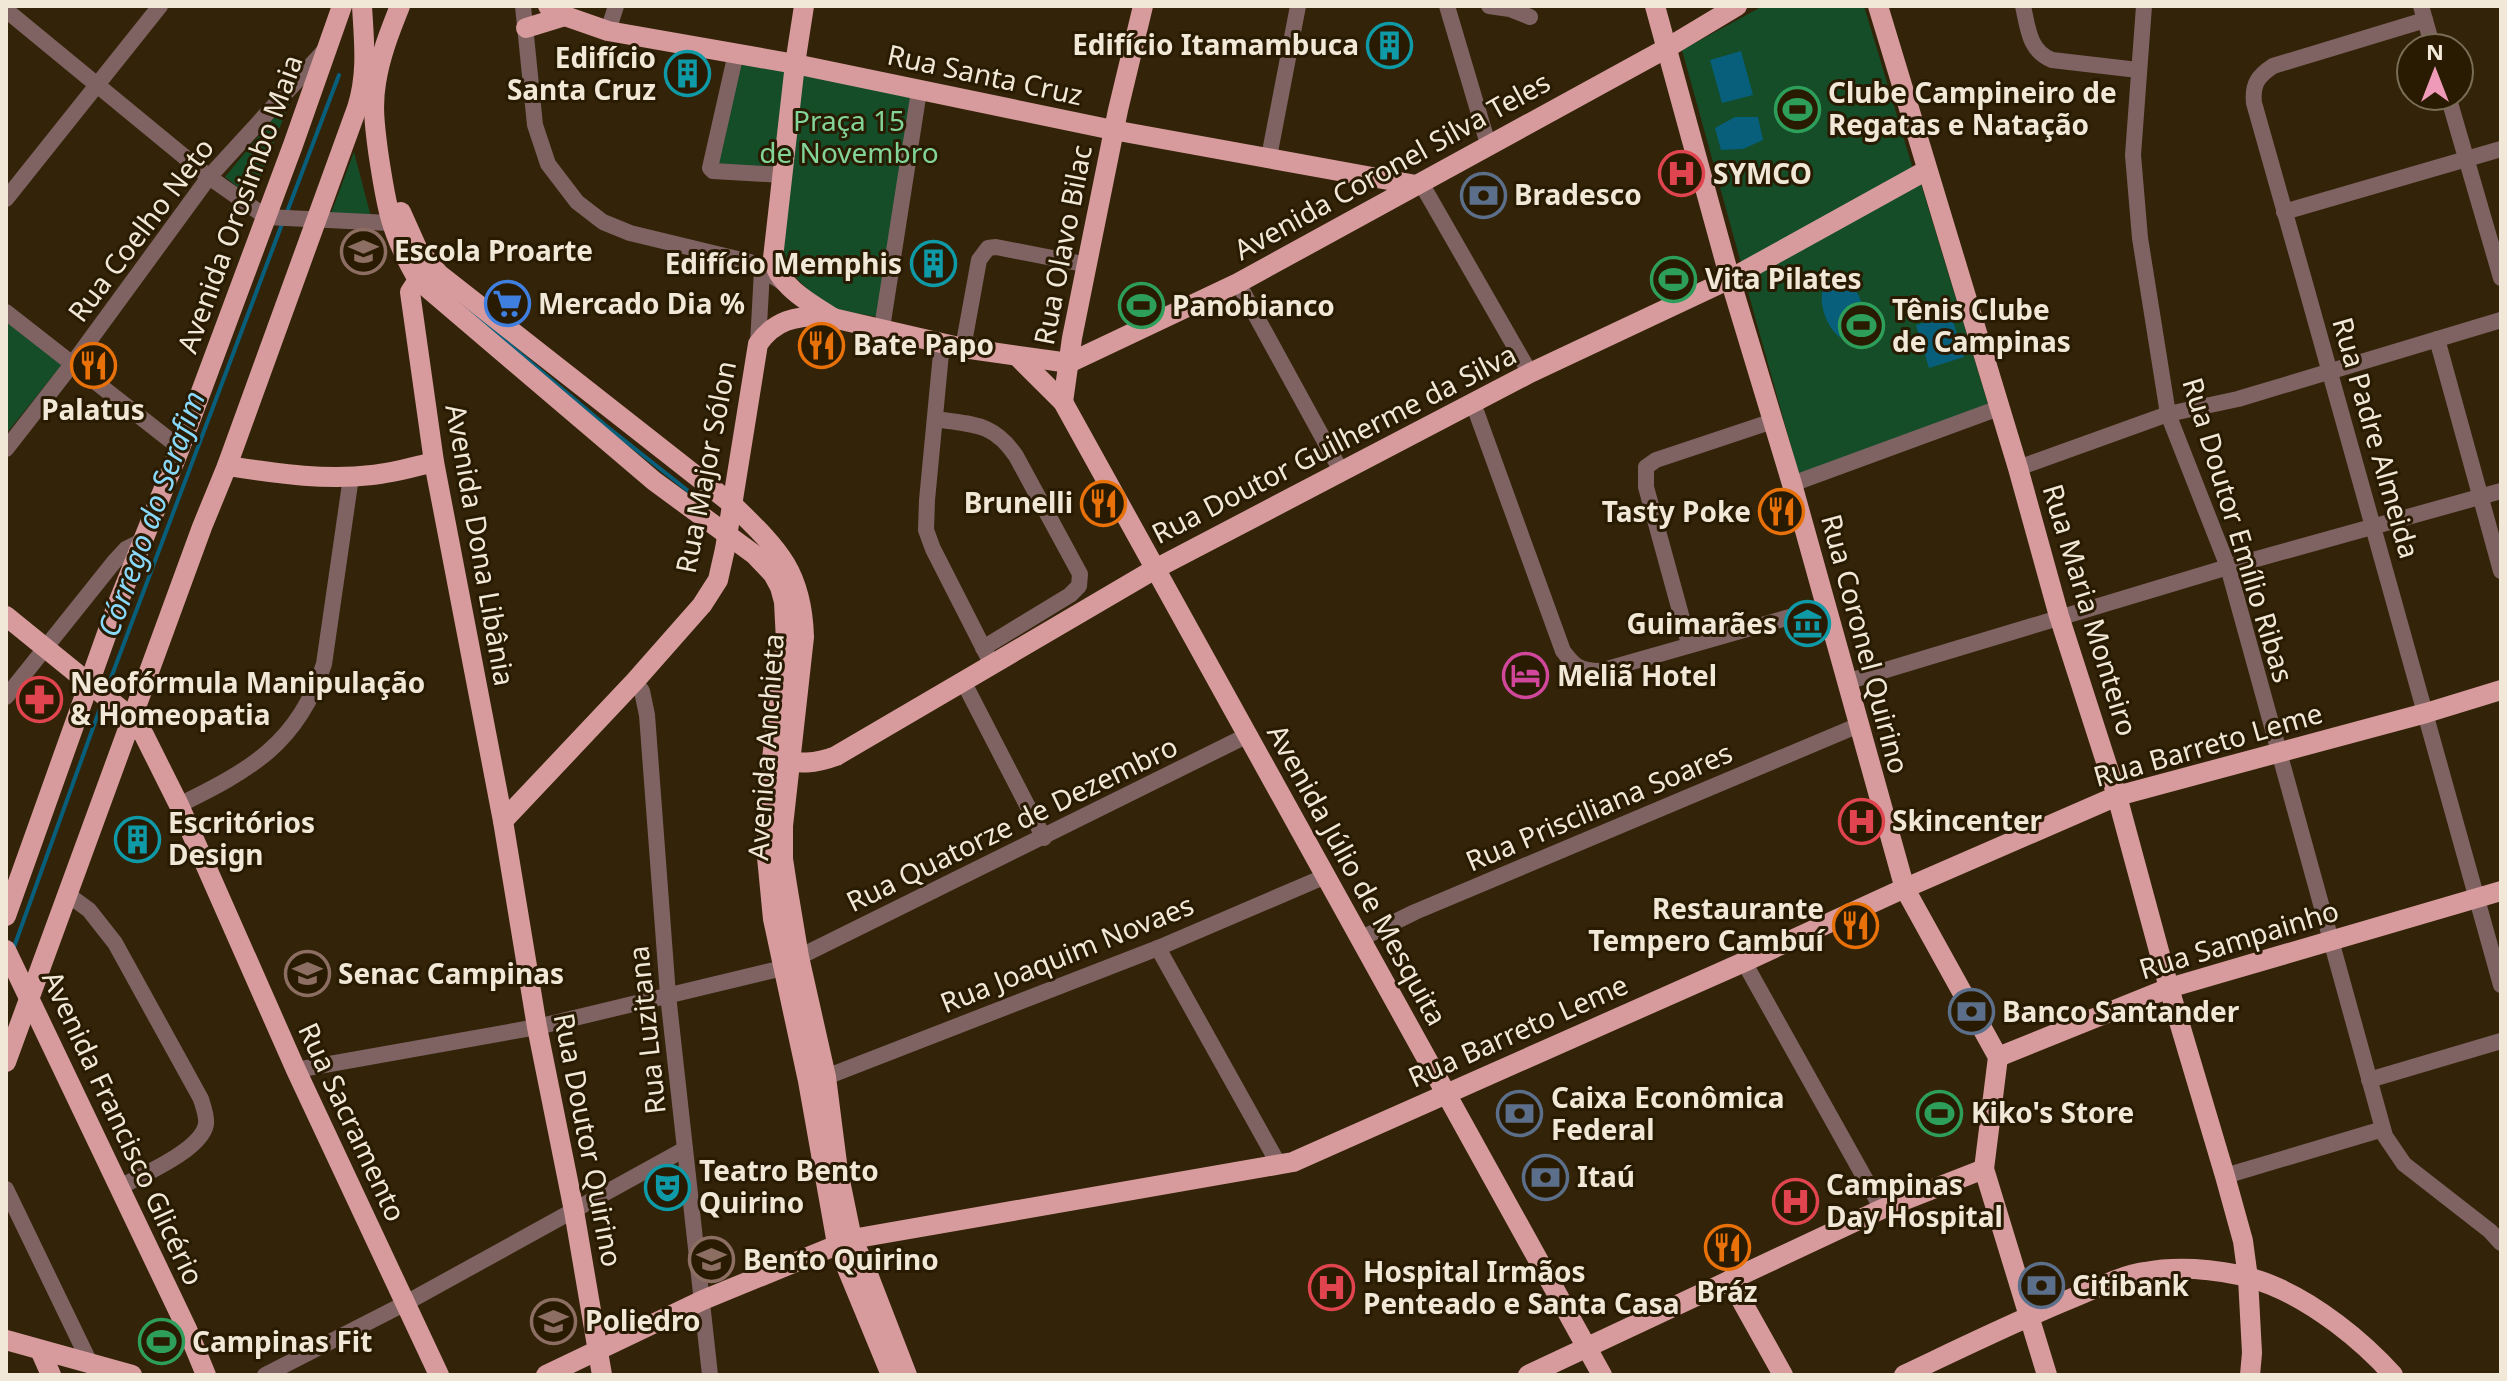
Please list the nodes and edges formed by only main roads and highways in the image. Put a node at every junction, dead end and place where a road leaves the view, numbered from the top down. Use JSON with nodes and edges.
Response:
{"nodes":[{"id":1,"x":342,"y":6,"type":"edge"},
{"id":2,"x":362,"y":6,"type":"edge"},
{"id":3,"x":400,"y":6,"type":"edge"},
{"id":4,"x":804,"y":6,"type":"edge"},
{"id":5,"x":1143,"y":6,"type":"edge"},
{"id":6,"x":1655,"y":6,"type":"edge"},
{"id":7,"x":1737,"y":6,"type":"edge"},
{"id":8,"x":1878,"y":6,"type":"edge"},
{"id":9,"x":557,"y":11,"type":"edge"},
{"id":10,"x":526,"y":28,"type":"road end"},
{"id":11,"x":379,"y":42,"type":"junction"},
{"id":12,"x":1667,"y":48,"type":"junction"},
{"id":13,"x":795,"y":64,"type":"junction"},
{"id":14,"x":1113,"y":130,"type":"junction"},
{"id":15,"x":1927,"y":170,"type":"junction"},
{"id":16,"x":1419,"y":184,"type":"junction"},
{"id":17,"x":1730,"y":279,"type":"junction"},
{"id":18,"x":419,"y":282,"type":"junction"},
{"id":19,"x":833,"y":317,"type":"junction"},
{"id":20,"x":1018,"y":357,"type":"junction"},
{"id":21,"x":1069,"y":363,"type":"junction"},
{"id":22,"x":1063,"y":402,"type":"junction"},
{"id":23,"x":434,"y":462,"type":"junction"},
{"id":24,"x":227,"y":466,"type":"junction"},
{"id":25,"x":732,"y":504,"type":"junction"},
{"id":26,"x":727,"y":536,"type":"junction"},
{"id":27,"x":1155,"y":569,"type":"junction"},
{"id":28,"x":6,"y":616,"type":"edge"},
{"id":29,"x":92,"y":685,"type":"junction"},
{"id":30,"x":2501,"y":690,"type":"edge"},
{"id":31,"x":130,"y":716,"type":"junction"},
{"id":32,"x":781,"y":761,"type":"junction"},
{"id":33,"x":2117,"y":796,"type":"junction"},
{"id":34,"x":503,"y":821,"type":"junction"},
{"id":35,"x":1905,"y":889,"type":"junction"},
{"id":36,"x":2501,"y":891,"type":"edge"},
{"id":37,"x":6,"y":916,"type":"edge"},
{"id":38,"x":6,"y":950,"type":"edge"},
{"id":39,"x":791,"y":962,"type":"junction"},
{"id":40,"x":26,"y":988,"type":"junction"},
{"id":41,"x":2169,"y":988,"type":"junction"},
{"id":42,"x":1998,"y":1057,"type":"junction"},
{"id":43,"x":6,"y":1062,"type":"edge"},
{"id":44,"x":1446,"y":1094,"type":"junction"},
{"id":45,"x":1984,"y":1169,"type":"junction"},
{"id":46,"x":844,"y":1241,"type":"junction"},
{"id":47,"x":2248,"y":1278,"type":"junction"},
{"id":48,"x":1730,"y":1280,"type":"junction"},
{"id":49,"x":2030,"y":1316,"type":"junction"},
{"id":50,"x":6,"y":1340,"type":"edge"},
{"id":51,"x":1587,"y":1347,"type":"junction"},
{"id":52,"x":598,"y":1349,"type":"junction"},
{"id":53,"x":40,"y":1350,"type":"junction"},
{"id":54,"x":51,"y":1375,"type":"edge"},
{"id":55,"x":132,"y":1375,"type":"edge"},
{"id":56,"x":206,"y":1375,"type":"edge"},
{"id":57,"x":439,"y":1375,"type":"edge"},
{"id":58,"x":546,"y":1375,"type":"edge"},
{"id":59,"x":602,"y":1375,"type":"edge"},
{"id":60,"x":891,"y":1375,"type":"edge"},
{"id":61,"x":907,"y":1375,"type":"edge"},
{"id":62,"x":1528,"y":1375,"type":"edge"},
{"id":63,"x":1602,"y":1375,"type":"edge"},
{"id":64,"x":1783,"y":1375,"type":"edge"},
{"id":65,"x":1904,"y":1375,"type":"edge"},
{"id":66,"x":2047,"y":1375,"type":"edge"},
{"id":67,"x":2250,"y":1375,"type":"edge"},
{"id":68,"x":2393,"y":1375,"type":"edge"}],
"edges":[{"from":1,"to":29,"type":"main road","name":"Avenida Orosimbo Maia"},
{"from":2,"to":11,"type":"main road"},
{"from":3,"to":11,"type":"main road"},
{"from":4,"to":13,"type":"main road"},
{"from":5,"to":14,"type":"main road","name":"Rua Olavo Bilac"},
{"from":6,"to":12,"type":"main road","name":"Rua Coronel Quirino"},
{"from":7,"to":12,"type":"main road","name":"Avenida Coronel Silva Teles"},
{"from":8,"to":15,"type":"main road","name":"Rua Maria Monteiro"},
{"from":9,"to":10,"type":"main road"},
{"from":9,"to":13,"type":"main road","name":"Rua Santa Cruz"},
{"from":11,"to":18,"type":"main road"},
{"from":11,"to":24,"type":"main road"},
{"from":11,"to":25,"type":"main road","name":"Avenida Anchieta"},
{"from":12,"to":16,"type":"main road","name":"Avenida Coronel Silva Teles"},
{"from":12,"to":17,"type":"main road","name":"Rua Coronel Quirino"},
{"from":13,"to":14,"type":"main road","name":"Rua Santa Cruz"},
{"from":13,"to":19,"type":"main road"},
{"from":14,"to":16,"type":"main road","name":"Rua Santa Cruz"},
{"from":14,"to":21,"type":"main road","name":"Rua Olavo Bilac"},
{"from":15,"to":17,"type":"main road","name":"Rua Doutor Guilherme da Silva"},
{"from":15,"to":33,"type":"main road","name":"Rua Maria Monteiro"},
{"from":16,"to":21,"type":"main road","name":"Avenida Coronel Silva Teles"},
{"from":17,"to":27,"type":"main road","name":"Rua Doutor Guilherme da Silva"},
{"from":17,"to":35,"type":"main road","name":"Rua Coronel Quirino"},
{"from":18,"to":23,"type":"main road","name":"Avenida Dona Libânia"},
{"from":18,"to":26,"type":"main road","name":"Avenida Anchieta"},
{"from":19,"to":20,"type":"main road"},
{"from":19,"to":25,"type":"main road","name":"Rua Major Sólon"},
{"from":20,"to":21,"type":"main road"},
{"from":20,"to":22,"type":"main road","name":"Avenida Júlio de Mesquita"},
{"from":21,"to":22,"type":"main road","name":"Rua Olavo Bilac"},
{"from":22,"to":27,"type":"main road","name":"Avenida Júlio de Mesquita"},
{"from":23,"to":24,"type":"main road"},
{"from":23,"to":34,"type":"main road","name":"Avenida Dona Libânia"},
{"from":24,"to":31,"type":"main road"},
{"from":25,"to":26,"type":"main road","name":"Rua Major Sólon"},
{"from":25,"to":32,"type":"main road","name":"Avenida Anchieta"},
{"from":26,"to":32,"type":"main road","name":"Avenida Anchieta"},
{"from":26,"to":34,"type":"main road","name":"Rua Major Sólon"},
{"from":27,"to":32,"type":"main road","name":"Rua Doutor Guilherme da Silva"},
{"from":27,"to":44,"type":"main road","name":"Avenida Júlio de Mesquita"},
{"from":28,"to":29,"type":"main road","name":"Rua Sacramento"},
{"from":29,"to":31,"type":"main road","name":"Rua Sacramento"},
{"from":29,"to":37,"type":"main road","name":"Avenida Orosimbo Maia"},
{"from":30,"to":33,"type":"main road","name":"Rua Barreto Leme"},
{"from":31,"to":40,"type":"main road"},
{"from":31,"to":57,"type":"main road","name":"Rua Sacramento"},
{"from":32,"to":39,"type":"main road","name":"Avenida Anchieta"},
{"from":33,"to":35,"type":"main road","name":"Rua Barreto Leme"},
{"from":33,"to":41,"type":"main road","name":"Rua Maria Monteiro"},
{"from":34,"to":52,"type":"main road","name":"Rua Doutor Quirino"},
{"from":35,"to":42,"type":"main road","name":"Rua Coronel Quirino"},
{"from":35,"to":44,"type":"main road","name":"Rua Barreto Leme"},
{"from":36,"to":41,"type":"main road","name":"Rua Sampainho"},
{"from":38,"to":40,"type":"main road","name":"Avenida Francisco Glicério"},
{"from":39,"to":46,"type":"main road","name":"Avenida Anchieta"},
{"from":39,"to":46,"type":"main road","name":"Avenida Anchieta"},
{"from":40,"to":43,"type":"main road"},
{"from":40,"to":56,"type":"main road","name":"Avenida Francisco Glicério"},
{"from":41,"to":42,"type":"main road","name":"Rua Sampainho"},
{"from":41,"to":47,"type":"main road","name":"Rua Maria Monteiro"},
{"from":42,"to":45,"type":"main road"},
{"from":44,"to":46,"type":"main road","name":"Rua Barreto Leme"},
{"from":44,"to":51,"type":"main road","name":"Avenida Júlio de Mesquita"},
{"from":45,"to":48,"type":"main road"},
{"from":45,"to":49,"type":"main road"},
{"from":46,"to":52,"type":"main road","name":"Rua Barreto Leme"},
{"from":46,"to":60,"type":"main road","name":"Avenida Anchieta"},
{"from":46,"to":61,"type":"main road","name":"Avenida Anchieta"},
{"from":47,"to":49,"type":"main road"},
{"from":47,"to":67,"type":"main road","name":"Rua Maria Monteiro"},
{"from":47,"to":68,"type":"main road"},
{"from":48,"to":51,"type":"main road"},
{"from":48,"to":64,"type":"main road"},
{"from":49,"to":65,"type":"main road"},
{"from":49,"to":66,"type":"main road"},
{"from":50,"to":53,"type":"main road"},
{"from":51,"to":62,"type":"main road"},
{"from":51,"to":63,"type":"main road","name":"Avenida Júlio de Mesquita"},
{"from":52,"to":58,"type":"main road","name":"Rua Barreto Leme"},
{"from":52,"to":59,"type":"main road","name":"Rua Doutor Quirino"},
{"from":53,"to":54,"type":"main road"},
{"from":53,"to":55,"type":"main road"}]}
